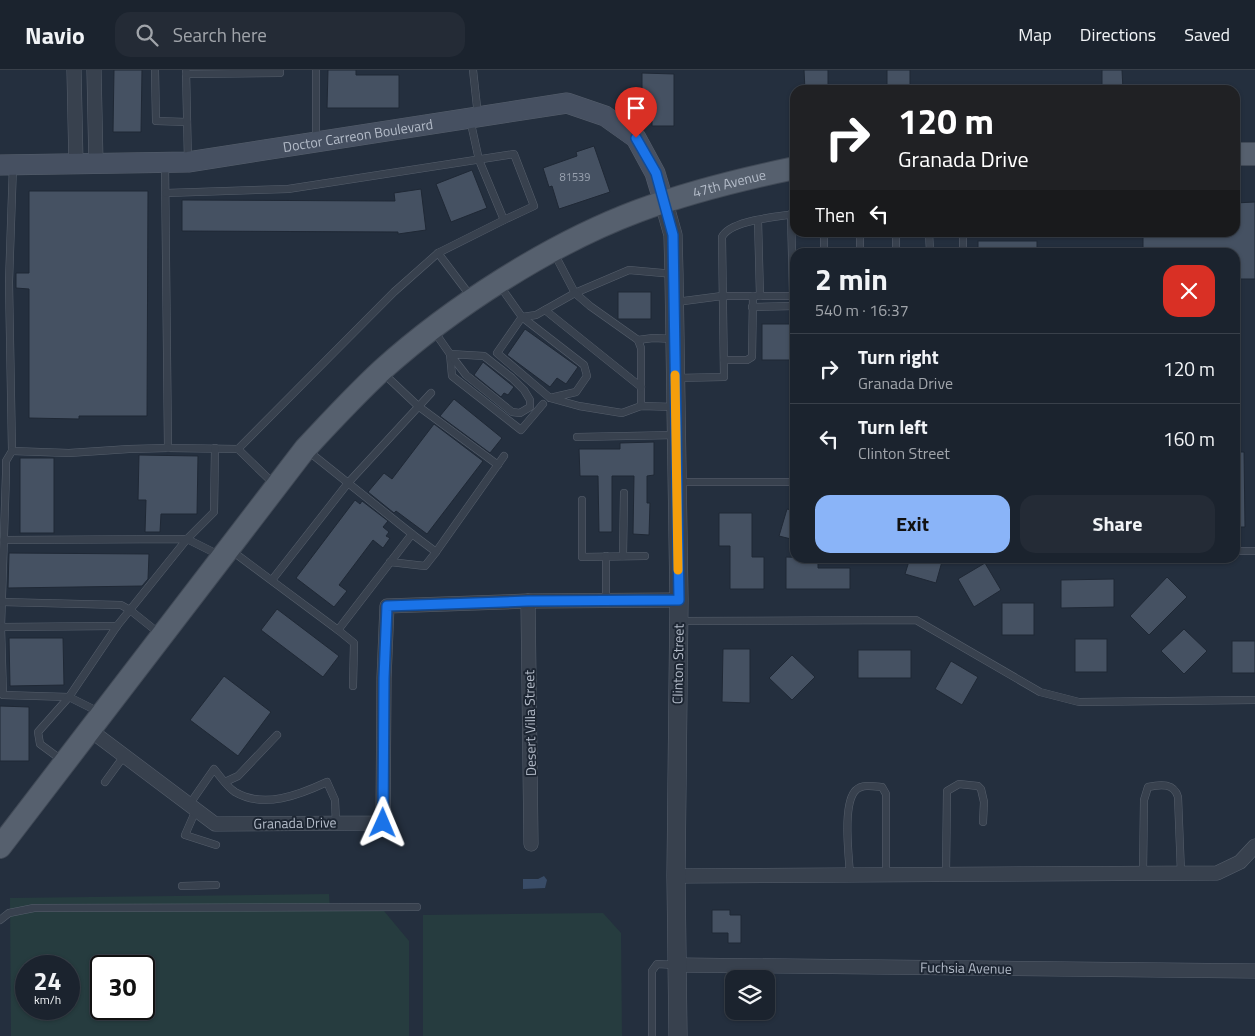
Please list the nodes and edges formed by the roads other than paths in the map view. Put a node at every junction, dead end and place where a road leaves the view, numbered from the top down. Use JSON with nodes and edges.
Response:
{"nodes":[{"id":1,"x":74,"y":70,"type":"edge"},
{"id":2,"x":94,"y":70,"type":"edge"},
{"id":3,"x":155,"y":70,"type":"edge"},
{"id":4,"x":316,"y":70,"type":"edge"},
{"id":5,"x":474,"y":70,"type":"edge"},
{"id":6,"x":186,"y":72,"type":"edge"},
{"id":7,"x":280,"y":72,"type":"edge"},
{"id":8,"x":474,"y":117,"type":"junction"},
{"id":9,"x":187,"y":122,"type":"junction"},
{"id":10,"x":316,"y":142,"type":"junction"},
{"id":11,"x":1240,"y":154,"type":"edge"},
{"id":12,"x":1255,"y":154,"type":"edge"},
{"id":13,"x":479,"y":160,"type":"junction"},
{"id":14,"x":188,"y":162,"type":"junction"},
{"id":15,"x":165,"y":163,"type":"junction"},
{"id":16,"x":76,"y":164,"type":"junction"},
{"id":17,"x":96,"y":164,"type":"junction"},
{"id":18,"x":6,"y":165,"type":"edge"},
{"id":19,"x":790,"y":169,"type":"edge"},
{"id":20,"x":166,"y":193,"type":"junction"},
{"id":21,"x":664,"y":203,"type":"junction"},
{"id":22,"x":790,"y":215,"type":"edge"},
{"id":23,"x":504,"y":220,"type":"junction"},
{"id":24,"x":758,"y":220,"type":"junction"},
{"id":25,"x":553,"y":251,"type":"junction"},
{"id":26,"x":438,"y":253,"type":"junction"},
{"id":27,"x":674,"y":274,"type":"junction"},
{"id":28,"x":498,"y":283,"type":"junction"},
{"id":29,"x":575,"y":293,"type":"junction"},
{"id":30,"x":722,"y":296,"type":"junction"},
{"id":31,"x":756,"y":296,"type":"junction"},
{"id":32,"x":790,"y":296,"type":"edge"},
{"id":33,"x":473,"y":300,"type":"junction"},
{"id":34,"x":674,"y":302,"type":"junction"},
{"id":35,"x":790,"y":306,"type":"edge"},
{"id":36,"x":752,"y":307,"type":"junction"},
{"id":37,"x":545,"y":310,"type":"junction"},
{"id":38,"x":522,"y":317,"type":"junction"},
{"id":39,"x":432,"y":329,"type":"junction"},
{"id":40,"x":675,"y":339,"type":"junction"},
{"id":41,"x":638,"y":340,"type":"junction"},
{"id":42,"x":450,"y":354,"type":"junction"},
{"id":43,"x":724,"y":360,"type":"junction"},
{"id":44,"x":381,"y":371,"type":"junction"},
{"id":45,"x":676,"y":378,"type":"junction"},
{"id":46,"x":641,"y":387,"type":"junction"},
{"id":47,"x":430,"y":393,"type":"dead end"},
{"id":48,"x":550,"y":398,"type":"junction"},
{"id":49,"x":543,"y":404,"type":"dead end"},
{"id":50,"x":418,"y":406,"type":"junction"},
{"id":51,"x":641,"y":406,"type":"junction"},
{"id":52,"x":676,"y":408,"type":"junction"},
{"id":53,"x":676,"y":435,"type":"junction"},
{"id":54,"x":577,"y":437,"type":"dead end"},
{"id":55,"x":168,"y":448,"type":"junction"},
{"id":56,"x":215,"y":448,"type":"junction"},
{"id":57,"x":306,"y":449,"type":"junction"},
{"id":58,"x":238,"y":450,"type":"junction"},
{"id":59,"x":12,"y":451,"type":"junction"},
{"id":60,"x":504,"y":456,"type":"dead end"},
{"id":61,"x":498,"y":465,"type":"junction"},
{"id":62,"x":677,"y":482,"type":"junction"},
{"id":63,"x":790,"y":482,"type":"edge"},
{"id":64,"x":348,"y":483,"type":"junction"},
{"id":65,"x":276,"y":486,"type":"junction"},
{"id":66,"x":624,"y":493,"type":"dead end"},
{"id":67,"x":582,"y":500,"type":"dead end"},
{"id":68,"x":412,"y":534,"type":"junction"},
{"id":69,"x":187,"y":539,"type":"junction"},
{"id":70,"x":4,"y":540,"type":"junction"},
{"id":71,"x":1240,"y":551,"type":"edge"},
{"id":72,"x":1255,"y":551,"type":"edge"},
{"id":73,"x":225,"y":552,"type":"junction"},
{"id":74,"x":436,"y":552,"type":"junction"},
{"id":75,"x":606,"y":556,"type":"junction"},
{"id":76,"x":623,"y":556,"type":"junction"},
{"id":77,"x":645,"y":556,"type":"dead end"},
{"id":78,"x":390,"y":562,"type":"junction"},
{"id":79,"x":272,"y":580,"type":"junction"},
{"id":80,"x":606,"y":600,"type":"junction"},
{"id":81,"x":679,"y":600,"type":"junction"},
{"id":82,"x":528,"y":601,"type":"junction"},
{"id":83,"x":2,"y":602,"type":"junction"},
{"id":84,"x":130,"y":610,"type":"junction"},
{"id":85,"x":678,"y":621,"type":"junction"},
{"id":86,"x":116,"y":626,"type":"junction"},
{"id":87,"x":1,"y":627,"type":"edge"},
{"id":88,"x":338,"y":630,"type":"junction"},
{"id":89,"x":161,"y":635,"type":"junction"},
{"id":90,"x":353,"y":686,"type":"dead end"},
{"id":91,"x":69,"y":697,"type":"junction"},
{"id":92,"x":1255,"y":700,"type":"edge"},
{"id":93,"x":96,"y":722,"type":"junction"},
{"id":94,"x":277,"y":735,"type":"dead end"},
{"id":95,"x":124,"y":756,"type":"junction"},
{"id":96,"x":65,"y":763,"type":"junction"},
{"id":97,"x":105,"y":782,"type":"dead end"},
{"id":98,"x":225,"y":782,"type":"junction"},
{"id":99,"x":192,"y":807,"type":"junction"},
{"id":100,"x":983,"y":822,"type":"dead end"},
{"id":101,"x":336,"y":823,"type":"junction"},
{"id":102,"x":531,"y":844,"type":"dead end"},
{"id":103,"x":216,"y":845,"type":"dead end"},
{"id":104,"x":1255,"y":846,"type":"edge"},
{"id":105,"x":0,"y":847,"type":"edge"},
{"id":106,"x":1143,"y":873,"type":"junction"},
{"id":107,"x":1181,"y":873,"type":"junction"},
{"id":108,"x":946,"y":874,"type":"junction"},
{"id":109,"x":850,"y":875,"type":"junction"},
{"id":110,"x":886,"y":875,"type":"junction"},
{"id":111,"x":676,"y":876,"type":"junction"},
{"id":112,"x":216,"y":885,"type":"dead end"},
{"id":113,"x":182,"y":886,"type":"dead end"},
{"id":114,"x":417,"y":907,"type":"dead end"},
{"id":115,"x":0,"y":920,"type":"edge"},
{"id":116,"x":678,"y":965,"type":"junction"},
{"id":117,"x":1255,"y":971,"type":"edge"},
{"id":118,"x":652,"y":1036,"type":"edge"},
{"id":119,"x":678,"y":1036,"type":"edge"}],
"edges":[{"from":1,"to":16,"type":"street"},
{"from":2,"to":17,"type":"street"},
{"from":3,"to":9,"type":"lane"},
{"from":4,"to":10,"type":"lane"},
{"from":5,"to":8,"type":"lane"},
{"from":6,"to":7,"type":"lane"},
{"from":6,"to":9,"type":"lane"},
{"from":8,"to":10,"type":"main road","name":"Doctor Carreon Boulevard"},
{"from":8,"to":13,"type":"lane"},
{"from":8,"to":21,"type":"main road","name":"Doctor Carreon Boulevard"},
{"from":9,"to":14,"type":"lane"},
{"from":10,"to":14,"type":"main road","name":"Doctor Carreon Boulevard"},
{"from":11,"to":12,"type":"main road"},
{"from":13,"to":20,"type":"lane"},
{"from":13,"to":23,"type":"lane"},
{"from":13,"to":23,"type":"lane"},
{"from":14,"to":15,"type":"main road","name":"Doctor Carreon Boulevard"},
{"from":15,"to":17,"type":"main road","name":"Doctor Carreon Boulevard"},
{"from":15,"to":20,"type":"lane"},
{"from":16,"to":17,"type":"main road","name":"Doctor Carreon Boulevard"},
{"from":16,"to":18,"type":"main road","name":"Doctor Carreon Boulevard"},
{"from":18,"to":59,"type":"lane"},
{"from":19,"to":21,"type":"main road","name":"47th Avenue"},
{"from":20,"to":55,"type":"lane"},
{"from":21,"to":25,"type":"main road","name":"47th Avenue"},
{"from":21,"to":27,"type":"street","name":"Clinton Street"},
{"from":22,"to":24,"type":"lane"},
{"from":23,"to":26,"type":"lane"},
{"from":24,"to":30,"type":"lane"},
{"from":24,"to":31,"type":"lane"},
{"from":25,"to":28,"type":"main road","name":"47th Avenue"},
{"from":25,"to":29,"type":"lane"},
{"from":26,"to":33,"type":"lane"},
{"from":26,"to":58,"type":"lane"},
{"from":27,"to":29,"type":"lane"},
{"from":27,"to":34,"type":"street","name":"Clinton Street"},
{"from":28,"to":33,"type":"main road","name":"47th Avenue"},
{"from":28,"to":38,"type":"lane"},
{"from":29,"to":37,"type":"lane"},
{"from":29,"to":41,"type":"lane"},
{"from":30,"to":31,"type":"lane"},
{"from":30,"to":34,"type":"lane"},
{"from":30,"to":43,"type":"lane"},
{"from":31,"to":32,"type":"lane"},
{"from":31,"to":36,"type":"lane"},
{"from":33,"to":39,"type":"main road","name":"47th Avenue"},
{"from":34,"to":40,"type":"street","name":"Clinton Street"},
{"from":35,"to":36,"type":"lane"},
{"from":36,"to":43,"type":"lane"},
{"from":37,"to":38,"type":"lane"},
{"from":37,"to":46,"type":"lane"},
{"from":38,"to":48,"type":"lane"},
{"from":38,"to":48,"type":"lane"},
{"from":39,"to":42,"type":"lane"},
{"from":39,"to":44,"type":"main road","name":"47th Avenue"},
{"from":40,"to":41,"type":"lane"},
{"from":40,"to":45,"type":"street","name":"Clinton Street"},
{"from":41,"to":46,"type":"lane"},
{"from":42,"to":42,"type":"lane"},
{"from":42,"to":49,"type":"lane"},
{"from":43,"to":45,"type":"lane"},
{"from":44,"to":50,"type":"lane"},
{"from":44,"to":57,"type":"main road","name":"47th Avenue"},
{"from":45,"to":52,"type":"street","name":"Clinton Street"},
{"from":46,"to":51,"type":"lane"},
{"from":47,"to":50,"type":"lane"},
{"from":48,"to":51,"type":"lane"},
{"from":50,"to":61,"type":"lane"},
{"from":50,"to":64,"type":"lane"},
{"from":51,"to":52,"type":"lane"},
{"from":52,"to":53,"type":"street","name":"Clinton Street"},
{"from":53,"to":54,"type":"lane"},
{"from":53,"to":62,"type":"street","name":"Clinton Street"},
{"from":55,"to":56,"type":"lane"},
{"from":55,"to":59,"type":"lane"},
{"from":56,"to":58,"type":"lane"},
{"from":56,"to":69,"type":"lane"},
{"from":57,"to":64,"type":"lane"},
{"from":57,"to":65,"type":"main road","name":"47th Avenue"},
{"from":58,"to":65,"type":"lane"},
{"from":59,"to":70,"type":"lane"},
{"from":60,"to":61,"type":"lane"},
{"from":61,"to":74,"type":"lane"},
{"from":62,"to":63,"type":"lane"},
{"from":62,"to":81,"type":"street","name":"Clinton Street"},
{"from":64,"to":68,"type":"lane"},
{"from":64,"to":79,"type":"lane"},
{"from":65,"to":73,"type":"main road","name":"47th Avenue"},
{"from":66,"to":76,"type":"lane"},
{"from":67,"to":75,"type":"lane"},
{"from":68,"to":74,"type":"lane"},
{"from":68,"to":78,"type":"lane"},
{"from":69,"to":70,"type":"lane"},
{"from":69,"to":73,"type":"lane"},
{"from":69,"to":84,"type":"lane"},
{"from":70,"to":83,"type":"lane"},
{"from":71,"to":72,"type":"lane"},
{"from":73,"to":79,"type":"lane"},
{"from":73,"to":89,"type":"main road","name":"47th Avenue"},
{"from":74,"to":78,"type":"lane"},
{"from":75,"to":76,"type":"lane"},
{"from":75,"to":80,"type":"lane"},
{"from":76,"to":77,"type":"lane"},
{"from":78,"to":88,"type":"lane"},
{"from":79,"to":88,"type":"lane"},
{"from":80,"to":81,"type":"street","name":"Granada Drive"},
{"from":80,"to":82,"type":"street","name":"Granada Drive"},
{"from":81,"to":85,"type":"street","name":"Clinton Street"},
{"from":82,"to":101,"type":"street","name":"Granada Drive"},
{"from":82,"to":102,"type":"street","name":"Desert Villa Street"},
{"from":83,"to":84,"type":"lane"},
{"from":83,"to":87,"type":"lane"},
{"from":84,"to":86,"type":"lane"},
{"from":84,"to":89,"type":"lane"},
{"from":85,"to":92,"type":"lane"},
{"from":85,"to":111,"type":"street","name":"Clinton Street"},
{"from":86,"to":87,"type":"lane"},
{"from":86,"to":91,"type":"lane"},
{"from":87,"to":91,"type":"lane"},
{"from":88,"to":90,"type":"lane"},
{"from":89,"to":93,"type":"main road","name":"47th Avenue"},
{"from":91,"to":93,"type":"lane"},
{"from":91,"to":96,"type":"lane"},
{"from":93,"to":95,"type":"street","name":"Granada Drive"},
{"from":93,"to":96,"type":"main road","name":"47th Avenue"},
{"from":94,"to":98,"type":"lane"},
{"from":95,"to":97,"type":"lane"},
{"from":95,"to":99,"type":"street","name":"Granada Drive"},
{"from":96,"to":105,"type":"main road","name":"47th Avenue"},
{"from":98,"to":99,"type":"lane"},
{"from":98,"to":101,"type":"lane"},
{"from":99,"to":101,"type":"street","name":"Granada Drive"},
{"from":99,"to":103,"type":"lane"},
{"from":100,"to":108,"type":"lane"},
{"from":104,"to":107,"type":"street"},
{"from":106,"to":107,"type":"street"},
{"from":106,"to":107,"type":"lane"},
{"from":106,"to":108,"type":"street"},
{"from":108,"to":110,"type":"street"},
{"from":109,"to":110,"type":"street"},
{"from":109,"to":110,"type":"lane"},
{"from":109,"to":111,"type":"street"},
{"from":111,"to":116,"type":"street","name":"Clinton Street"},
{"from":112,"to":113,"type":"lane"},
{"from":114,"to":115,"type":"lane"},
{"from":116,"to":117,"type":"street","name":"Fuchsia Avenue"},
{"from":116,"to":118,"type":"lane"},
{"from":116,"to":119,"type":"street","name":"Clinton Street"}]}
